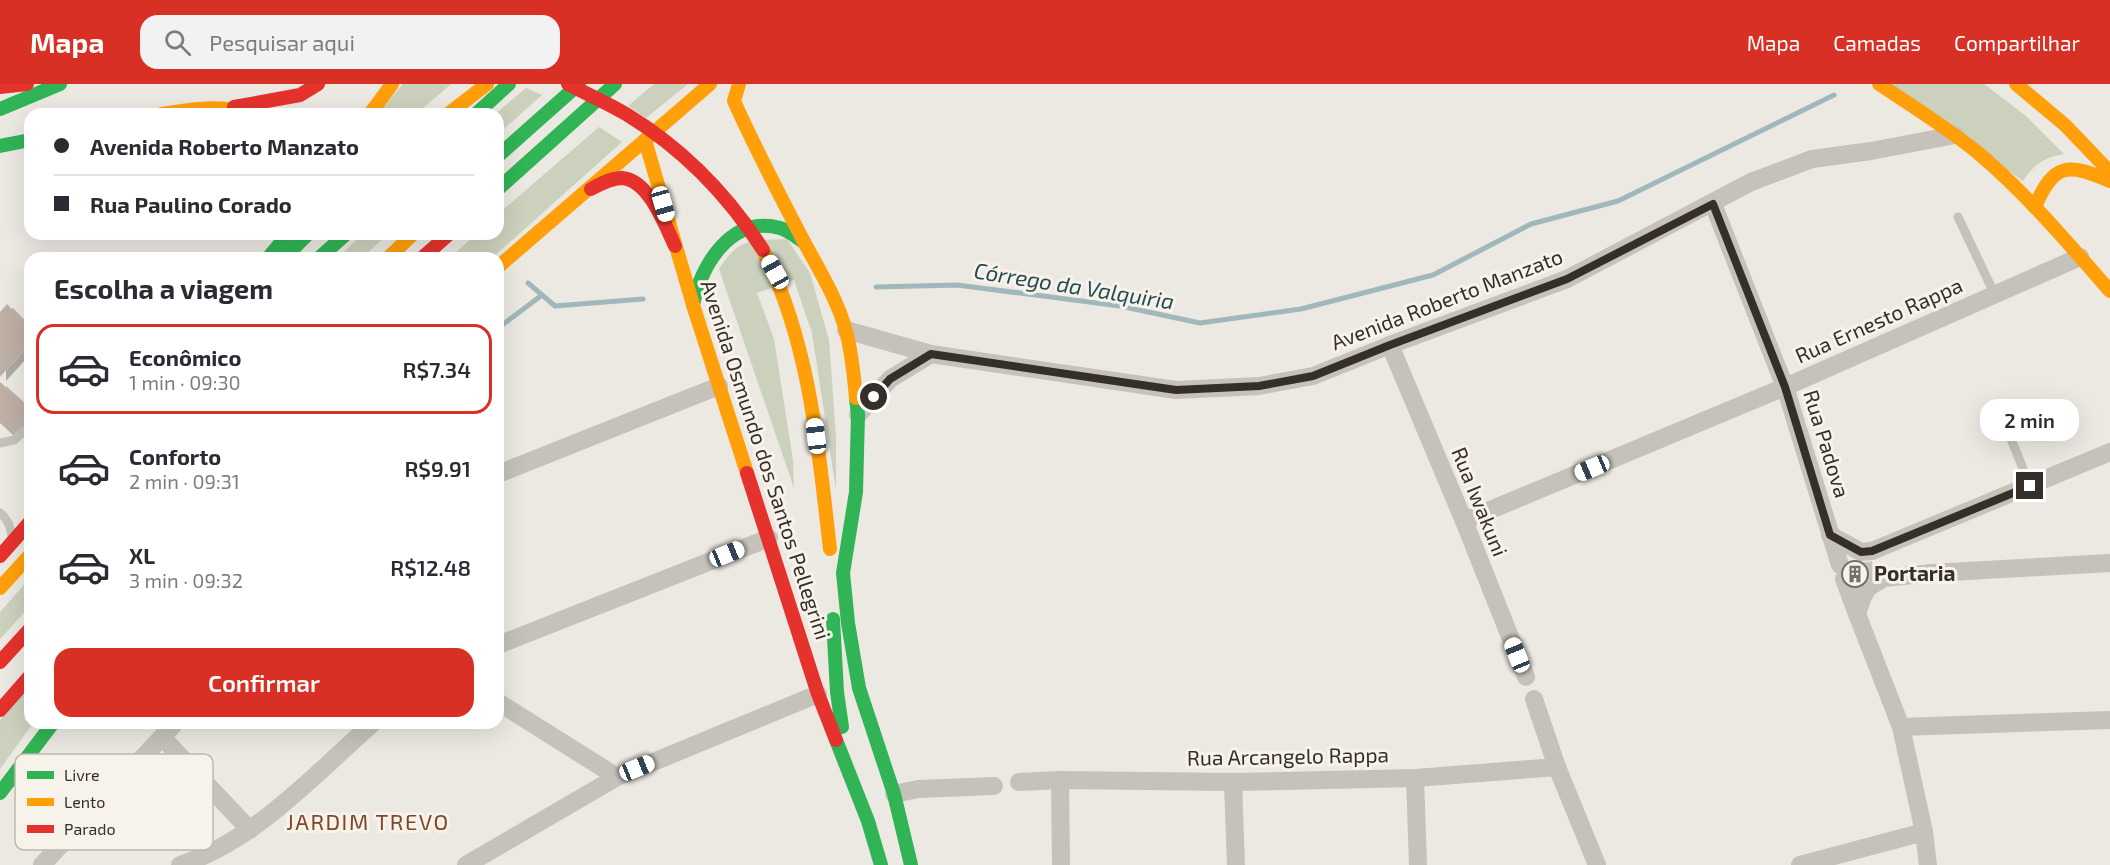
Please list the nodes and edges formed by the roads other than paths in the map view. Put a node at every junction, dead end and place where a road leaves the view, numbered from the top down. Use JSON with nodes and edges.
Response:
{"nodes":[{"id":1,"x":27,"y":84,"type":"edge"},
{"id":2,"x":60,"y":84,"type":"edge"},
{"id":3,"x":318,"y":84,"type":"edge"},
{"id":4,"x":392,"y":84,"type":"edge"},
{"id":5,"x":487,"y":84,"type":"edge"},
{"id":6,"x":509,"y":84,"type":"edge"},
{"id":7,"x":568,"y":84,"type":"edge"},
{"id":8,"x":579,"y":84,"type":"edge"},
{"id":9,"x":615,"y":84,"type":"edge"},
{"id":10,"x":711,"y":84,"type":"edge"},
{"id":11,"x":739,"y":84,"type":"edge"},
{"id":12,"x":1879,"y":84,"type":"edge"},
{"id":13,"x":2016,"y":84,"type":"edge"},
{"id":14,"x":0,"y":87,"type":"edge"},
{"id":15,"x":234,"y":107,"type":"joint"},
{"id":16,"x":204,"y":108,"type":"edge"},
{"id":17,"x":374,"y":108,"type":"edge"},
{"id":18,"x":456,"y":108,"type":"edge"},
{"id":19,"x":483,"y":108,"type":"edge"},
{"id":20,"x":0,"y":109,"type":"edge"},
{"id":21,"x":1955,"y":135,"type":"junction"},
{"id":22,"x":645,"y":140,"type":"junction"},
{"id":23,"x":24,"y":141,"type":"edge"},
{"id":24,"x":0,"y":147,"type":"edge"},
{"id":25,"x":504,"y":151,"type":"edge"},
{"id":26,"x":2110,"y":172,"type":"edge"},
{"id":27,"x":2110,"y":181,"type":"edge"},
{"id":28,"x":504,"y":184,"type":"edge"},
{"id":29,"x":582,"y":194,"type":"junction"},
{"id":30,"x":1713,"y":204,"type":"junction"},
{"id":31,"x":2035,"y":207,"type":"junction"},
{"id":32,"x":1959,"y":217,"type":"dead end"},
{"id":33,"x":283,"y":240,"type":"edge"},
{"id":34,"x":302,"y":240,"type":"edge"},
{"id":35,"x":339,"y":240,"type":"edge"},
{"id":36,"x":407,"y":240,"type":"edge"},
{"id":37,"x":442,"y":240,"type":"edge"},
{"id":38,"x":804,"y":242,"type":"junction"},
{"id":39,"x":675,"y":246,"type":"junction"},
{"id":40,"x":273,"y":252,"type":"edge"},
{"id":41,"x":291,"y":252,"type":"edge"},
{"id":42,"x":326,"y":252,"type":"edge"},
{"id":43,"x":394,"y":252,"type":"edge"},
{"id":44,"x":428,"y":252,"type":"edge"},
{"id":45,"x":2080,"y":257,"type":"junction"},
{"id":46,"x":504,"y":262,"type":"edge"},
{"id":47,"x":2110,"y":291,"type":"edge"},
{"id":48,"x":1995,"y":294,"type":"junction"},
{"id":49,"x":693,"y":304,"type":"junction"},
{"id":50,"x":846,"y":330,"type":"junction"},
{"id":51,"x":1390,"y":345,"type":"junction"},
{"id":52,"x":931,"y":354,"type":"junction"},
{"id":53,"x":719,"y":387,"type":"junction"},
{"id":54,"x":1785,"y":387,"type":"junction"},
{"id":55,"x":2001,"y":414,"type":"dead end"},
{"id":56,"x":858,"y":415,"type":"junction"},
{"id":57,"x":24,"y":431,"type":"edge"},
{"id":58,"x":0,"y":443,"type":"edge"},
{"id":59,"x":2110,"y":452,"type":"edge"},
{"id":60,"x":504,"y":472,"type":"edge"},
{"id":61,"x":2030,"y":486,"type":"junction"},
{"id":62,"x":0,"y":513,"type":"edge"},
{"id":63,"x":1464,"y":521,"type":"junction"},
{"id":64,"x":24,"y":529,"type":"edge"},
{"id":65,"x":1830,"y":535,"type":"junction"},
{"id":66,"x":769,"y":538,"type":"junction"},
{"id":67,"x":12,"y":543,"type":"junction"},
{"id":68,"x":830,"y":549,"type":"junction"},
{"id":69,"x":0,"y":556,"type":"edge"},
{"id":70,"x":24,"y":562,"type":"edge"},
{"id":71,"x":2110,"y":563,"type":"edge"},
{"id":72,"x":1868,"y":572,"type":"junction"},
{"id":73,"x":0,"y":588,"type":"edge"},
{"id":74,"x":1857,"y":614,"type":"junction"},
{"id":75,"x":848,"y":623,"type":"junction"},
{"id":76,"x":24,"y":635,"type":"edge"},
{"id":77,"x":504,"y":643,"type":"edge"},
{"id":78,"x":0,"y":662,"type":"edge"},
{"id":79,"x":1526,"y":677,"type":"dead end"},
{"id":80,"x":24,"y":683,"type":"edge"},
{"id":81,"x":818,"y":694,"type":"junction"},
{"id":82,"x":1534,"y":699,"type":"dead end"},
{"id":83,"x":504,"y":706,"type":"edge"},
{"id":84,"x":0,"y":710,"type":"edge"},
{"id":85,"x":2110,"y":720,"type":"edge"},
{"id":86,"x":1901,"y":727,"type":"junction"},
{"id":87,"x":48,"y":729,"type":"edge"},
{"id":88,"x":169,"y":729,"type":"edge"},
{"id":89,"x":366,"y":729,"type":"edge"},
{"id":90,"x":162,"y":737,"type":"junction"},
{"id":91,"x":30,"y":754,"type":"edge"},
{"id":92,"x":146,"y":754,"type":"edge"},
{"id":93,"x":178,"y":754,"type":"edge"},
{"id":94,"x":1557,"y":767,"type":"junction"},
{"id":95,"x":15,"y":773,"type":"edge"},
{"id":96,"x":617,"y":777,"type":"junction"},
{"id":97,"x":1415,"y":778,"type":"junction"},
{"id":98,"x":1060,"y":780,"type":"junction"},
{"id":99,"x":1019,"y":782,"type":"dead end"},
{"id":100,"x":1233,"y":782,"type":"junction"},
{"id":101,"x":994,"y":786,"type":"dead end"},
{"id":102,"x":855,"y":789,"type":"junction"},
{"id":103,"x":213,"y":791,"type":"edge"},
{"id":104,"x":0,"y":793,"type":"edge"},
{"id":105,"x":894,"y":794,"type":"junction"},
{"id":106,"x":250,"y":830,"type":"junction"},
{"id":107,"x":1924,"y":832,"type":"junction"},
{"id":108,"x":56,"y":850,"type":"edge"},
{"id":109,"x":42,"y":865,"type":"edge"},
{"id":110,"x":180,"y":865,"type":"edge"},
{"id":111,"x":466,"y":865,"type":"edge"},
{"id":112,"x":881,"y":865,"type":"edge"},
{"id":113,"x":912,"y":865,"type":"edge"},
{"id":114,"x":1061,"y":865,"type":"edge"},
{"id":115,"x":1236,"y":865,"type":"edge"},
{"id":116,"x":1418,"y":865,"type":"edge"},
{"id":117,"x":1598,"y":865,"type":"edge"},
{"id":118,"x":1800,"y":865,"type":"edge"},
{"id":119,"x":1928,"y":865,"type":"edge"}],
"edges":[{"from":1,"to":14,"type":"main road"},
{"from":2,"to":20,"type":"main road"},
{"from":3,"to":15,"type":"main road"},
{"from":4,"to":17,"type":"main road"},
{"from":5,"to":18,"type":"main road"},
{"from":6,"to":19,"type":"main road"},
{"from":7,"to":68,"type":"main road","bridge":true},
{"from":8,"to":25,"type":"main road"},
{"from":9,"to":28,"type":"main road"},
{"from":10,"to":22,"type":"main road"},
{"from":11,"to":38,"type":"main road","name":"Avenida Osmundo dos Santos Pellegrini"},
{"from":12,"to":21,"type":"main road"},
{"from":13,"to":26,"type":"main road"},
{"from":15,"to":16,"type":"main road"},
{"from":21,"to":30,"type":"street","name":"Avenida Roberto Manzato"},
{"from":21,"to":31,"type":"main road"},
{"from":22,"to":29,"type":"main road"},
{"from":22,"to":39,"type":"main road","name":"Avenida Osmundo dos Santos Pellegrini"},
{"from":23,"to":24,"type":"main road"},
{"from":27,"to":31,"type":"main road"},
{"from":29,"to":39,"type":"main road"},
{"from":29,"to":46,"type":"main road"},
{"from":30,"to":51,"type":"street","name":"Avenida Roberto Manzato"},
{"from":30,"to":54,"type":"street","name":"Rua Padova"},
{"from":31,"to":45,"type":"main road"},
{"from":32,"to":48,"type":"lane"},
{"from":33,"to":40,"type":"main road"},
{"from":34,"to":41,"type":"main road"},
{"from":35,"to":42,"type":"main road"},
{"from":36,"to":43,"type":"main road"},
{"from":37,"to":44,"type":"main road"},
{"from":38,"to":49,"type":"main road"},
{"from":38,"to":50,"type":"main road","name":"Avenida Osmundo dos Santos Pellegrini"},
{"from":39,"to":49,"type":"main road","name":"Avenida Osmundo dos Santos Pellegrini"},
{"from":45,"to":47,"type":"main road"},
{"from":45,"to":48,"type":"street","name":"Rua Ernesto Rappa"},
{"from":48,"to":54,"type":"street","name":"Rua Ernesto Rappa"},
{"from":49,"to":53,"type":"main road","name":"Avenida Osmundo dos Santos Pellegrini"},
{"from":50,"to":52,"type":"street","name":"Avenida Roberto Manzato"},
{"from":50,"to":56,"type":"main road","name":"Avenida Osmundo dos Santos Pellegrini"},
{"from":51,"to":52,"type":"street","name":"Avenida Roberto Manzato"},
{"from":51,"to":63,"type":"street","name":"Rua Iwakuni"},
{"from":52,"to":56,"type":"street"},
{"from":53,"to":60,"type":"street"},
{"from":53,"to":66,"type":"main road","name":"Avenida Osmundo dos Santos Pellegrini"},
{"from":54,"to":63,"type":"street","name":"Rua Ernesto Rappa"},
{"from":54,"to":65,"type":"street","name":"Rua Padova"},
{"from":55,"to":61,"type":"lane"},
{"from":56,"to":75,"type":"main road","name":"Avenida Osmundo dos Santos Pellegrini"},
{"from":57,"to":58,"type":"lane"},
{"from":59,"to":61,"type":"street"},
{"from":61,"to":72,"type":"street"},
{"from":62,"to":67,"type":"lane"},
{"from":63,"to":79,"type":"street","name":"Rua Iwakuni"},
{"from":64,"to":67,"type":"main road"},
{"from":65,"to":72,"type":"street"},
{"from":65,"to":74,"type":"street","name":"Rua Padova"},
{"from":66,"to":77,"type":"street"},
{"from":66,"to":81,"type":"main road","name":"Avenida Osmundo dos Santos Pellegrini"},
{"from":67,"to":69,"type":"main road"},
{"from":68,"to":75,"type":"main road","name":"Avenida Osmundo dos Santos Pellegrini"},
{"from":68,"to":102,"type":"main road","name":"Avenida Osmundo dos Santos Pellegrini"},
{"from":70,"to":73,"type":"main road"},
{"from":71,"to":72,"type":"street"},
{"from":72,"to":74,"type":"street"},
{"from":74,"to":86,"type":"street","name":"Rua Padova"},
{"from":75,"to":105,"type":"main road","name":"Avenida Osmundo dos Santos Pellegrini"},
{"from":76,"to":78,"type":"main road"},
{"from":80,"to":84,"type":"main road"},
{"from":81,"to":96,"type":"street"},
{"from":81,"to":102,"type":"main road","name":"Avenida Osmundo dos Santos Pellegrini"},
{"from":82,"to":94,"type":"street"},
{"from":83,"to":96,"type":"street"},
{"from":85,"to":86,"type":"street"},
{"from":86,"to":107,"type":"street","name":"Rua Padova"},
{"from":87,"to":91,"type":"main road"},
{"from":88,"to":90,"type":"street"},
{"from":89,"to":106,"type":"street"},
{"from":90,"to":92,"type":"street"},
{"from":90,"to":93,"type":"street"},
{"from":94,"to":97,"type":"street","name":"Rua Arcangelo Rappa"},
{"from":94,"to":117,"type":"street"},
{"from":95,"to":104,"type":"main road"},
{"from":96,"to":111,"type":"street"},
{"from":97,"to":100,"type":"street","name":"Rua Arcangelo Rappa"},
{"from":97,"to":116,"type":"street"},
{"from":98,"to":99,"type":"street","name":"Rua Arcangelo Rappa"},
{"from":98,"to":100,"type":"street","name":"Rua Arcangelo Rappa"},
{"from":98,"to":114,"type":"street"},
{"from":100,"to":115,"type":"street"},
{"from":101,"to":105,"type":"street"},
{"from":102,"to":112,"type":"main road","name":"Avenida Osmundo dos Santos Pellegrini"},
{"from":103,"to":106,"type":"street"},
{"from":105,"to":113,"type":"main road","name":"Avenida Osmundo dos Santos Pellegrini"},
{"from":106,"to":110,"type":"street"},
{"from":107,"to":118,"type":"street"},
{"from":107,"to":119,"type":"street","name":"Rua Padova"},
{"from":108,"to":109,"type":"street"}]}
